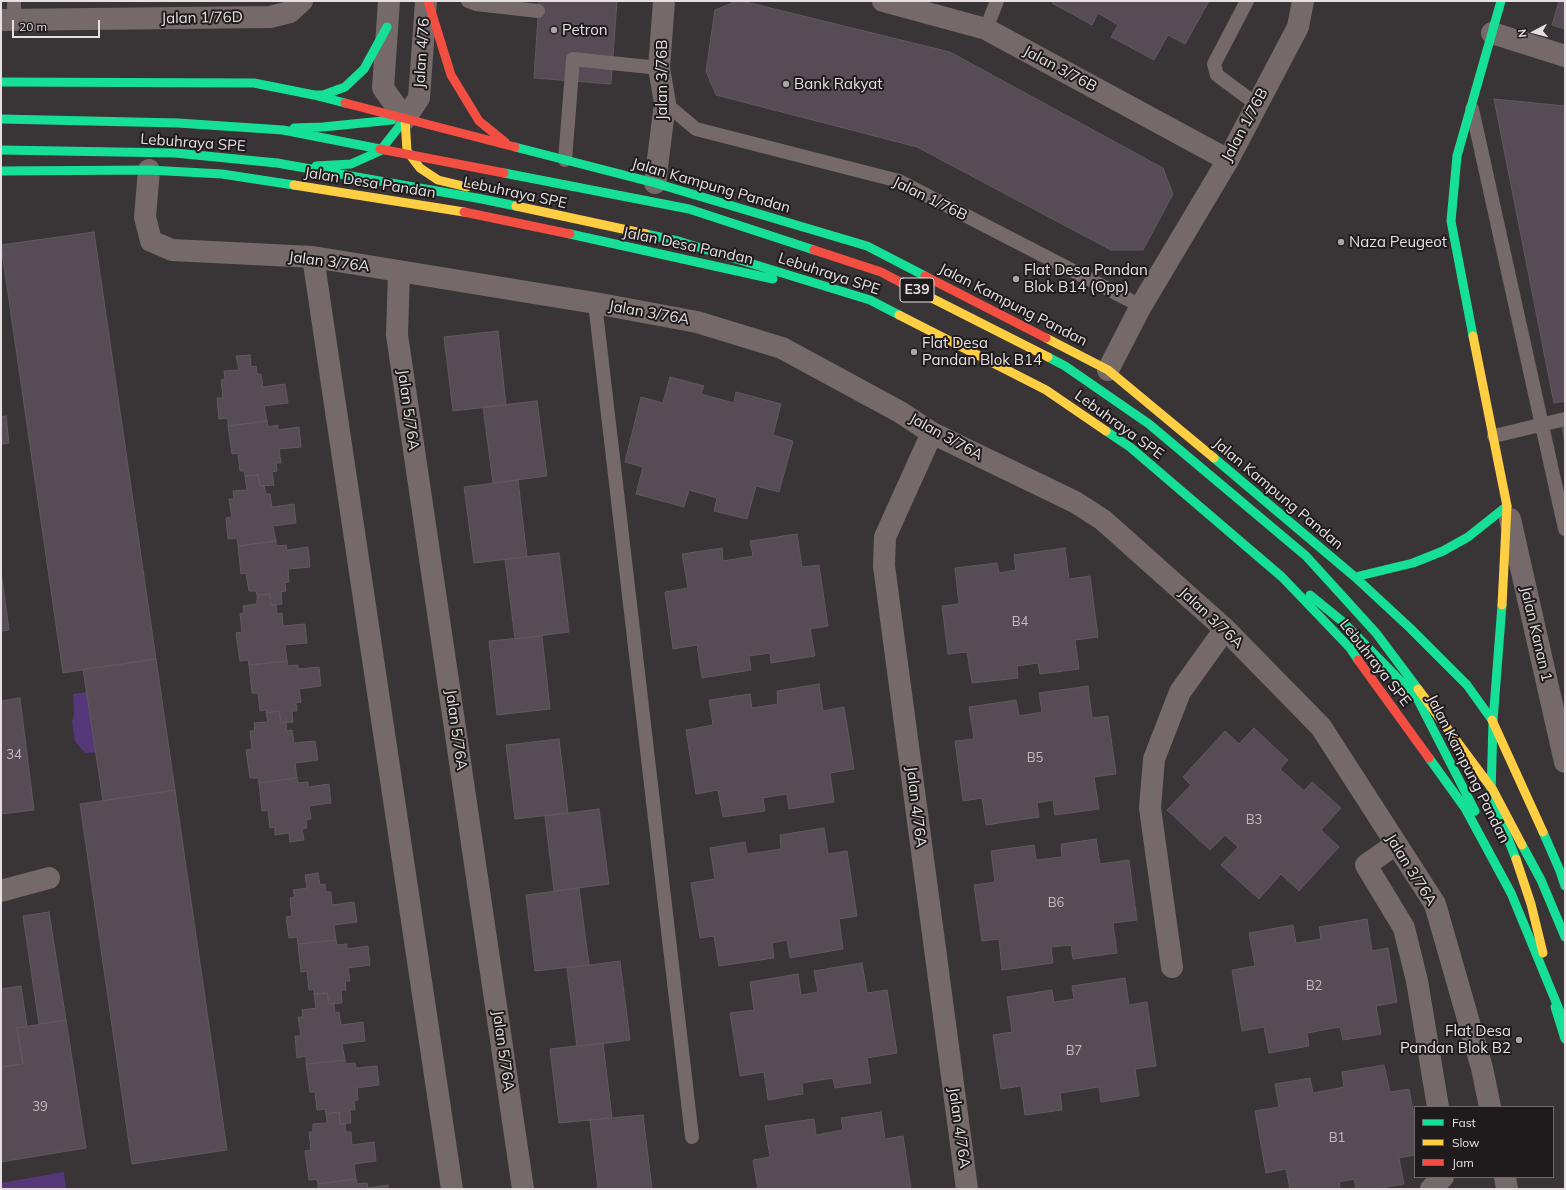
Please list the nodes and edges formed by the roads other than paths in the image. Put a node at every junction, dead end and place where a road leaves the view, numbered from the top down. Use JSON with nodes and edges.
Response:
{"nodes":[{"id":1,"x":302,"y":1,"type":"edge"},
{"id":2,"x":389,"y":1,"type":"edge"},
{"id":3,"x":427,"y":1,"type":"edge"},
{"id":4,"x":468,"y":1,"type":"edge"},
{"id":5,"x":664,"y":1,"type":"edge"},
{"id":6,"x":883,"y":1,"type":"edge"},
{"id":7,"x":997,"y":1,"type":"edge"},
{"id":8,"x":1247,"y":1,"type":"edge"},
{"id":9,"x":1303,"y":1,"type":"edge"},
{"id":10,"x":1501,"y":1,"type":"edge"},
{"id":11,"x":538,"y":12,"type":"dead end"},
{"id":12,"x":10,"y":14,"type":"edge"},
{"id":13,"x":387,"y":27,"type":"junction"},
{"id":14,"x":986,"y":29,"type":"junction"},
{"id":15,"x":1492,"y":33,"type":"junction"},
{"id":16,"x":1565,"y":56,"type":"edge"},
{"id":17,"x":659,"y":68,"type":"junction"},
{"id":18,"x":1,"y":82,"type":"edge"},
{"id":19,"x":314,"y":95,"type":"junction"},
{"id":20,"x":665,"y":103,"type":"junction"},
{"id":21,"x":1256,"y":104,"type":"junction"},
{"id":22,"x":1471,"y":105,"type":"junction"},
{"id":23,"x":1,"y":119,"type":"edge"},
{"id":24,"x":405,"y":119,"type":"junction"},
{"id":25,"x":31,"y":129,"type":"dead end"},
{"id":26,"x":509,"y":146,"type":"junction"},
{"id":27,"x":1,"y":150,"type":"edge"},
{"id":28,"x":565,"y":160,"type":"junction"},
{"id":29,"x":1228,"y":160,"type":"junction"},
{"id":30,"x":149,"y":170,"type":"junction"},
{"id":31,"x":1,"y":171,"type":"edge"},
{"id":32,"x":222,"y":174,"type":"junction"},
{"id":33,"x":655,"y":184,"type":"junction"},
{"id":34,"x":313,"y":257,"type":"junction"},
{"id":35,"x":399,"y":271,"type":"junction"},
{"id":36,"x":846,"y":295,"type":"junction"},
{"id":37,"x":595,"y":303,"type":"junction"},
{"id":38,"x":1141,"y":306,"type":"junction"},
{"id":39,"x":1108,"y":370,"type":"junction"},
{"id":40,"x":1565,"y":419,"type":"edge"},
{"id":41,"x":1543,"y":424,"type":"junction"},
{"id":42,"x":932,"y":433,"type":"junction"},
{"id":43,"x":1494,"y":436,"type":"junction"},
{"id":44,"x":1507,"y":506,"type":"junction"},
{"id":45,"x":1565,"y":529,"type":"edge"},
{"id":46,"x":1354,"y":577,"type":"junction"},
{"id":47,"x":1225,"y":629,"type":"junction"},
{"id":48,"x":1493,"y":721,"type":"junction"},
{"id":49,"x":1562,"y":733,"type":"edge"},
{"id":50,"x":1565,"y":762,"type":"edge"},
{"id":51,"x":1396,"y":844,"type":"junction"},
{"id":52,"x":49,"y":878,"type":"dead end"},
{"id":53,"x":1565,"y":886,"type":"edge"},
{"id":54,"x":1,"y":891,"type":"edge"},
{"id":55,"x":1565,"y":938,"type":"edge"},
{"id":56,"x":1172,"y":967,"type":"dead end"},
{"id":57,"x":1564,"y":1032,"type":"edge"},
{"id":58,"x":1438,"y":1106,"type":"edge"},
{"id":59,"x":1490,"y":1106,"type":"edge"},
{"id":60,"x":692,"y":1137,"type":"dead end"},
{"id":61,"x":1442,"y":1178,"type":"edge"},
{"id":62,"x":1505,"y":1178,"type":"edge"},
{"id":63,"x":452,"y":1189,"type":"edge"},
{"id":64,"x":523,"y":1189,"type":"edge"},
{"id":65,"x":967,"y":1189,"type":"edge"},
{"id":66,"x":1432,"y":1189,"type":"edge"},
{"id":67,"x":1507,"y":1189,"type":"edge"}],
"edges":[{"from":1,"to":12,"type":"street","name":"Jalan 1/76D"},
{"from":2,"to":13,"type":"street"},
{"from":3,"to":24,"type":"street","name":"Jalan 4/76"},
{"from":3,"to":26,"type":"main road"},
{"from":4,"to":11,"type":"lane"},
{"from":5,"to":17,"type":"street","name":"Jalan 3/76B"},
{"from":6,"to":14,"type":"street","name":"Jalan 3/76B"},
{"from":7,"to":14,"type":"lane"},
{"from":8,"to":21,"type":"lane"},
{"from":9,"to":21,"type":"street","name":"Jalan 1/76B"},
{"from":10,"to":15,"type":"main road","name":"Jalan Kampung Pandan"},
{"from":13,"to":19,"type":"main road"},
{"from":13,"to":24,"type":"street"},
{"from":14,"to":29,"type":"street","name":"Jalan 3/76B"},
{"from":15,"to":16,"type":"street"},
{"from":15,"to":22,"type":"main road","name":"Jalan Kampung Pandan"},
{"from":17,"to":20,"type":"street","name":"Jalan 3/76B"},
{"from":17,"to":28,"type":"lane"},
{"from":18,"to":19,"type":"main road"},
{"from":19,"to":24,"type":"main road"},
{"from":20,"to":33,"type":"street","name":"Jalan 3/76B"},
{"from":20,"to":38,"type":"lane","name":"Jalan 1/76B"},
{"from":21,"to":29,"type":"street","name":"Jalan 1/76B"},
{"from":22,"to":41,"type":"lane"},
{"from":22,"to":43,"type":"main road","name":"Jalan Kampung Pandan"},
{"from":23,"to":55,"type":"main road","name":"Lebuhraya SPE","number":"E39"},
{"from":24,"to":25,"type":"main road"},
{"from":24,"to":26,"type":"main road","name":"Jalan Kampung Pandan"},
{"from":24,"to":32,"type":"main road"},
{"from":24,"to":36,"type":"main road"},
{"from":26,"to":28,"type":"main road","name":"Jalan Kampung Pandan"},
{"from":27,"to":57,"type":"main road","name":"Lebuhraya SPE","number":"E39"},
{"from":28,"to":33,"type":"main road","name":"Jalan Kampung Pandan"},
{"from":29,"to":38,"type":"street","name":"Jalan 1/76B"},
{"from":30,"to":31,"type":"main road","name":"Jalan Desa Pandan"},
{"from":30,"to":32,"type":"main road","name":"Jalan Desa Pandan"},
{"from":30,"to":34,"type":"street","name":"Jalan 3/76A"},
{"from":32,"to":36,"type":"main road","name":"Jalan Desa Pandan"},
{"from":33,"to":39,"type":"main road","name":"Jalan Kampung Pandan"},
{"from":34,"to":35,"type":"street","name":"Jalan 3/76A"},
{"from":34,"to":63,"type":"street"},
{"from":35,"to":37,"type":"street","name":"Jalan 3/76A"},
{"from":35,"to":64,"type":"street","name":"Jalan 5/76A"},
{"from":36,"to":57,"type":"main road","name":"Jalan Kampung Pandan"},
{"from":37,"to":42,"type":"street","name":"Jalan 3/76A"},
{"from":37,"to":60,"type":"lane"},
{"from":38,"to":39,"type":"street","name":"Jalan 1/76B"},
{"from":39,"to":46,"type":"main road","name":"Jalan Kampung Pandan"},
{"from":40,"to":41,"type":"lane"},
{"from":41,"to":43,"type":"lane"},
{"from":41,"to":45,"type":"lane"},
{"from":42,"to":47,"type":"street","name":"Jalan 3/76A"},
{"from":42,"to":65,"type":"street","name":"Jalan 4/76A"},
{"from":43,"to":44,"type":"main road","name":"Jalan Kampung Pandan"},
{"from":44,"to":46,"type":"main road"},
{"from":44,"to":48,"type":"main road","name":"Jalan Kampung Pandan"},
{"from":44,"to":49,"type":"street","name":"Jalan Kanan 1"},
{"from":46,"to":48,"type":"main road","name":"Jalan Kampung Pandan"},
{"from":47,"to":51,"type":"street","name":"Jalan 3/76A"},
{"from":47,"to":56,"type":"street"},
{"from":48,"to":53,"type":"main road","name":"Jalan Kampung Pandan"},
{"from":48,"to":57,"type":"main road"},
{"from":49,"to":50,"type":"street","name":"Jalan Kanan 1"},
{"from":51,"to":58,"type":"street"},
{"from":51,"to":59,"type":"street","name":"Jalan 3/76A"},
{"from":52,"to":54,"type":"street"},
{"from":61,"to":66,"type":"street"},
{"from":62,"to":67,"type":"street"}]}
